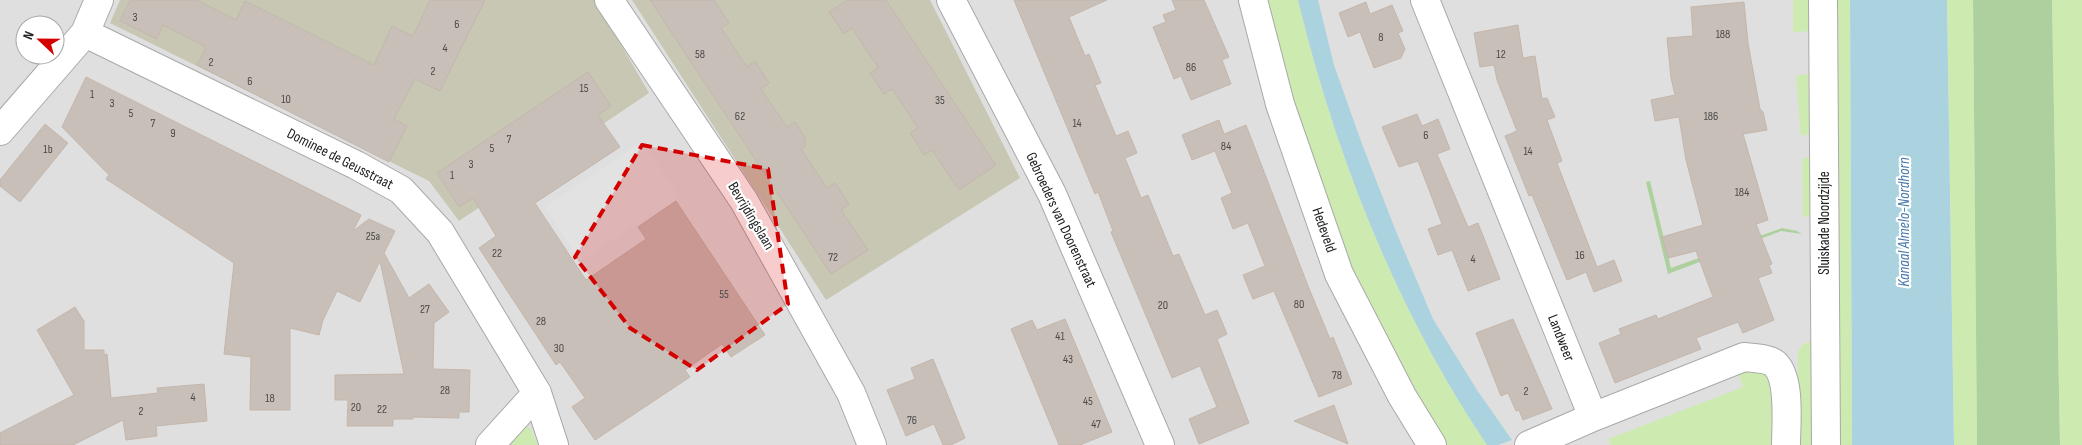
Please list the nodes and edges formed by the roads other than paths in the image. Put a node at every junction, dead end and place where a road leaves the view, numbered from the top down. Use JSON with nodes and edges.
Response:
{"nodes":[{"id":1,"x":99,"y":0,"type":"edge"},
{"id":2,"x":609,"y":0,"type":"edge"},
{"id":3,"x":951,"y":0,"type":"edge"},
{"id":4,"x":1253,"y":0,"type":"edge"},
{"id":5,"x":1426,"y":0,"type":"edge"},
{"id":6,"x":1823,"y":0,"type":"edge"},
{"id":7,"x":85,"y":33,"type":"junction"},
{"id":8,"x":0,"y":131,"type":"edge"},
{"id":9,"x":537,"y":393,"type":"junction"},
{"id":10,"x":1593,"y":417,"type":"junction"},
{"id":11,"x":490,"y":445,"type":"edge"},
{"id":12,"x":554,"y":445,"type":"edge"},
{"id":13,"x":872,"y":445,"type":"edge"},
{"id":14,"x":1160,"y":445,"type":"edge"},
{"id":15,"x":1432,"y":445,"type":"edge"},
{"id":16,"x":1529,"y":445,"type":"edge"},
{"id":17,"x":1786,"y":445,"type":"edge"},
{"id":18,"x":1826,"y":445,"type":"edge"}],
"edges":[{"from":1,"to":7,"type":"street"},
{"from":2,"to":13,"type":"street","name":"Bevrijdingslaan"},
{"from":3,"to":14,"type":"street","name":"Gebroeders van Doorenstraat"},
{"from":4,"to":15,"type":"street","name":"Hedeveld"},
{"from":5,"to":10,"type":"street","name":"Landweer"},
{"from":6,"to":18,"type":"street","name":"Sluiskade Noordzijde"},
{"from":7,"to":8,"type":"street"},
{"from":7,"to":9,"type":"street","name":"Dominee de Geusstraat"},
{"from":9,"to":11,"type":"street"},
{"from":9,"to":12,"type":"street","name":"Dominee de Geusstraat"},
{"from":10,"to":16,"type":"street"},
{"from":10,"to":17,"type":"street"}]}
